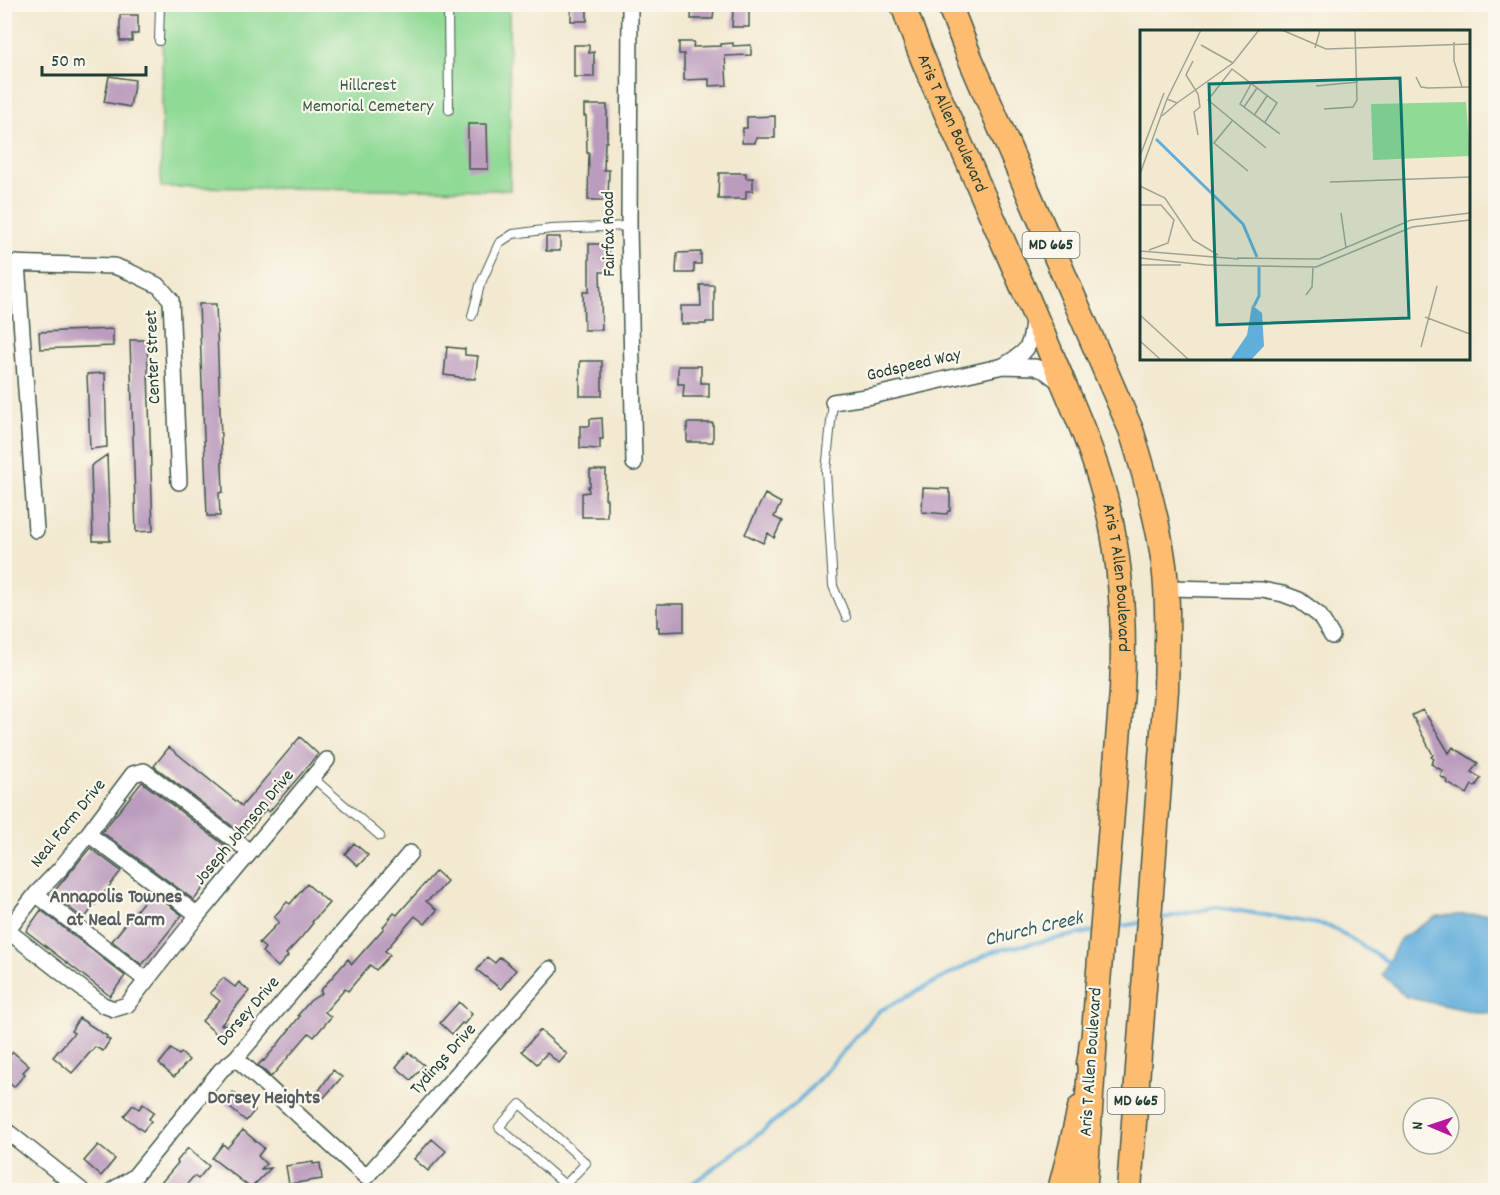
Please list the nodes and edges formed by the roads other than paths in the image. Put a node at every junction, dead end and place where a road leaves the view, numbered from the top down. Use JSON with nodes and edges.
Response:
{"nodes":[{"id":1,"x":160,"y":4,"type":"edge"},
{"id":2,"x":448,"y":4,"type":"edge"},
{"id":3,"x":630,"y":4,"type":"edge"},
{"id":4,"x":903,"y":4,"type":"edge"},
{"id":5,"x":949,"y":4,"type":"edge"},
{"id":6,"x":159,"y":41,"type":"dead end"},
{"id":7,"x":449,"y":110,"type":"dead end"},
{"id":8,"x":629,"y":226,"type":"junction"},
{"id":9,"x":10,"y":263,"type":"edge"},
{"id":10,"x":1034,"y":311,"type":"junction"},
{"id":11,"x":472,"y":316,"type":"dead end"},
{"id":12,"x":1003,"y":366,"type":"junction"},
{"id":13,"x":1065,"y":385,"type":"junction"},
{"id":14,"x":833,"y":402,"type":"joint"},
{"id":15,"x":634,"y":464,"type":"dead end"},
{"id":16,"x":179,"y":482,"type":"dead end"},
{"id":17,"x":36,"y":530,"type":"dead end"},
{"id":18,"x":1166,"y":588,"type":"junction"},
{"id":19,"x":846,"y":617,"type":"dead end"},
{"id":20,"x":1332,"y":636,"type":"dead end"},
{"id":21,"x":327,"y":760,"type":"dead end"},
{"id":22,"x":313,"y":778,"type":"junction"},
{"id":23,"x":88,"y":834,"type":"junction"},
{"id":24,"x":380,"y":836,"type":"dead end"},
{"id":25,"x":250,"y":852,"type":"junction"},
{"id":26,"x":410,"y":853,"type":"dead end"},
{"id":27,"x":36,"y":894,"type":"junction"},
{"id":28,"x":198,"y":915,"type":"junction"},
{"id":29,"x":6,"y":933,"type":"edge"},
{"id":30,"x":550,"y":969,"type":"dead end"},
{"id":31,"x":146,"y":980,"type":"junction"},
{"id":32,"x":1094,"y":1037,"type":"junction"},
{"id":33,"x":236,"y":1058,"type":"junction"},
{"id":34,"x":4,"y":1129,"type":"edge"},
{"id":35,"x":565,"y":1185,"type":"junction"},
{"id":36,"x":81,"y":1191,"type":"edge"},
{"id":37,"x":113,"y":1191,"type":"edge"},
{"id":38,"x":557,"y":1191,"type":"edge"},
{"id":39,"x":1060,"y":1191,"type":"edge"},
{"id":40,"x":1083,"y":1191,"type":"edge"},
{"id":41,"x":1129,"y":1191,"type":"edge"}],
"edges":[{"from":1,"to":6,"type":"lane"},
{"from":2,"to":7,"type":"lane"},
{"from":3,"to":8,"type":"street","name":"Fairfax Road"},
{"from":4,"to":10,"type":"main road","name":"Aris T Allen Boulevard","number":"MD 665"},
{"from":5,"to":18,"type":"main road","number":"MD 665"},
{"from":8,"to":11,"type":"lane"},
{"from":8,"to":15,"type":"street","name":"Fairfax Road"},
{"from":9,"to":16,"type":"street","name":"Center Street"},
{"from":9,"to":17,"type":"street"},
{"from":10,"to":12,"type":"street","name":"Godspeed Way"},
{"from":10,"to":13,"type":"main road","name":"Aris T Allen Boulevard","number":"MD 665"},
{"from":12,"to":13,"type":"street","name":"Godspeed Way"},
{"from":12,"to":14,"type":"street","name":"Godspeed Way"},
{"from":13,"to":32,"type":"main road","name":"Aris T Allen Boulevard","number":"MD 665"},
{"from":14,"to":19,"type":"lane"},
{"from":18,"to":20,"type":"street"},
{"from":18,"to":41,"type":"main road","number":"MD 665"},
{"from":21,"to":22,"type":"street","name":"Joseph Johnson Drive"},
{"from":22,"to":24,"type":"lane"},
{"from":22,"to":25,"type":"street","name":"Joseph Johnson Drive"},
{"from":23,"to":25,"type":"street","name":"Neal Farm Drive"},
{"from":23,"to":27,"type":"street","name":"Neal Farm Drive"},
{"from":23,"to":28,"type":"street"},
{"from":25,"to":28,"type":"street","name":"Joseph Johnson Drive"},
{"from":26,"to":33,"type":"street","name":"Dorsey Drive"},
{"from":27,"to":29,"type":"street","name":"Neal Farm Drive"},
{"from":27,"to":31,"type":"street"},
{"from":28,"to":31,"type":"street","name":"Joseph Johnson Drive"},
{"from":29,"to":31,"type":"street","name":"Joseph Johnson Drive"},
{"from":30,"to":33,"type":"street","name":"Tydings Drive"},
{"from":32,"to":39,"type":"main road"},
{"from":32,"to":40,"type":"highway","name":"Aris T Allen Boulevard","number":"MD 665"},
{"from":33,"to":37,"type":"street","name":"Dorsey Drive"},
{"from":34,"to":36,"type":"street"},
{"from":35,"to":35,"type":"lane"},
{"from":35,"to":38,"type":"lane"}]}
